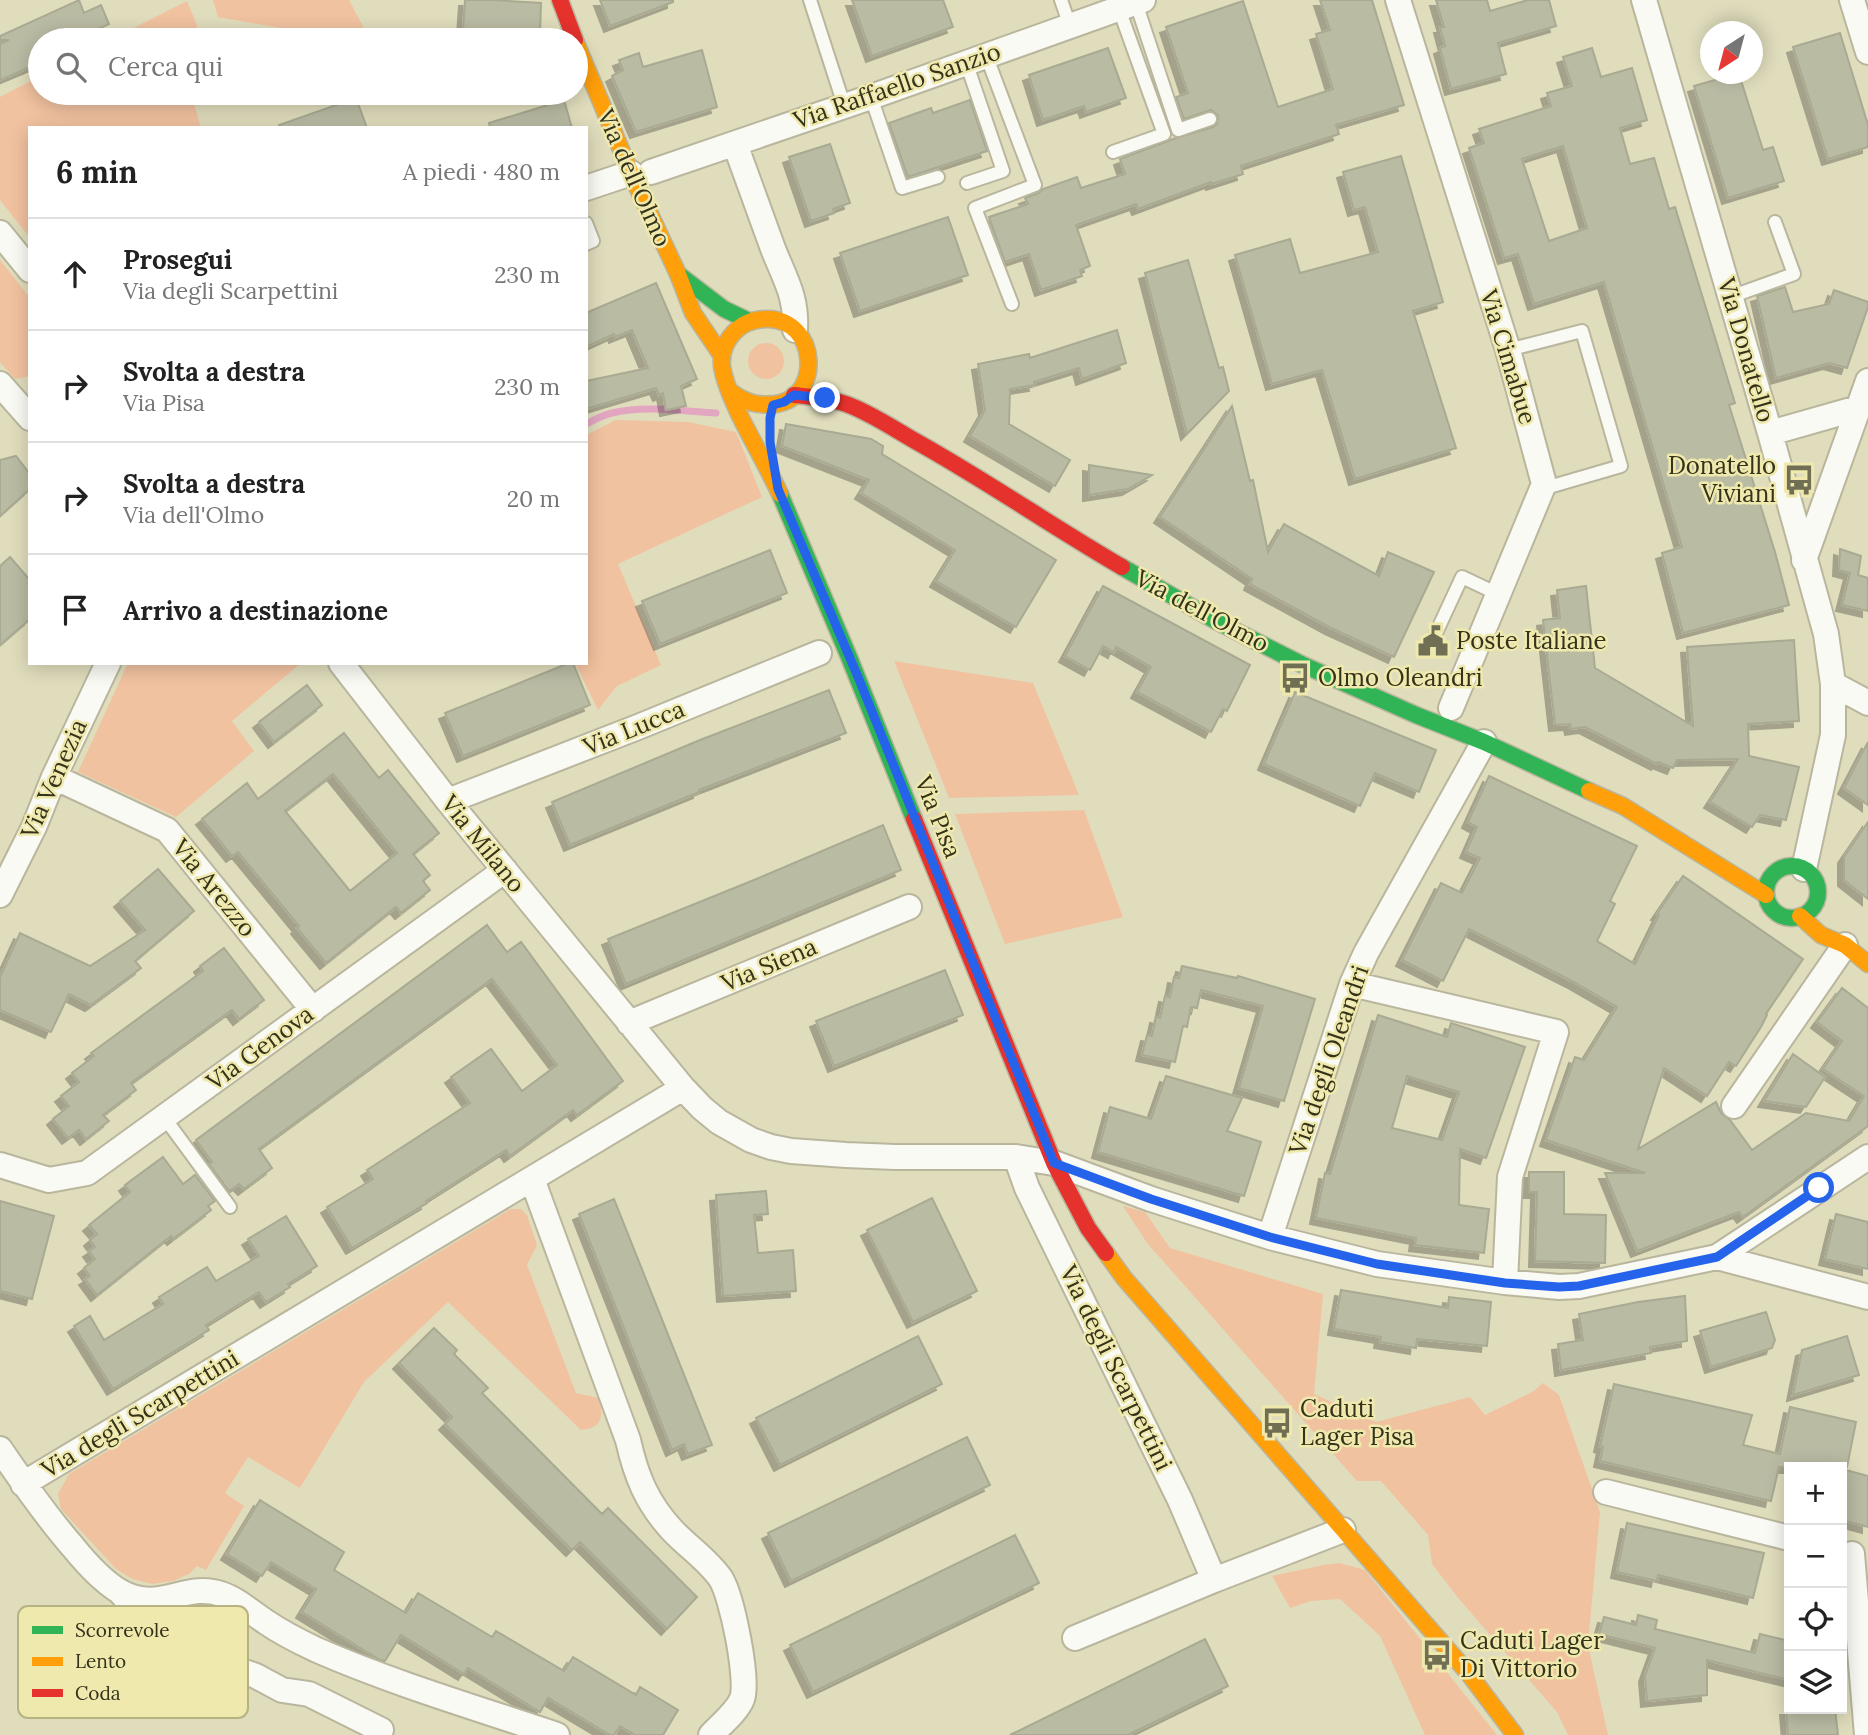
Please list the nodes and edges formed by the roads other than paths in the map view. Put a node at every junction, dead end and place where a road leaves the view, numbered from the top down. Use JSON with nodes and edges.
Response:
{"nodes":[{"id":1,"x":560,"y":0,"type":"edge"},
{"id":2,"x":810,"y":0,"type":"edge"},
{"id":3,"x":1062,"y":0,"type":"edge"},
{"id":4,"x":1398,"y":0,"type":"edge"},
{"id":5,"x":1644,"y":0,"type":"edge"},
{"id":6,"x":1852,"y":0,"type":"edge"},
{"id":7,"x":1133,"y":4,"type":"edge"},
{"id":8,"x":1070,"y":26,"type":"junction"},
{"id":9,"x":570,"y":28,"type":"edge"},
{"id":10,"x":1868,"y":52,"type":"edge"},
{"id":11,"x":976,"y":59,"type":"junction"},
{"id":12,"x":588,"y":68,"type":"edge"},
{"id":13,"x":871,"y":97,"type":"junction"},
{"id":14,"x":844,"y":105,"type":"junction"},
{"id":15,"x":1210,"y":119,"type":"dead end"},
{"id":16,"x":735,"y":144,"type":"junction"},
{"id":17,"x":1113,"y":152,"type":"dead end"},
{"id":18,"x":641,"y":172,"type":"junction"},
{"id":19,"x":937,"y":177,"type":"dead end"},
{"id":20,"x":967,"y":183,"type":"dead end"},
{"id":21,"x":588,"y":187,"type":"edge"},
{"id":22,"x":1775,"y":222,"type":"dead end"},
{"id":23,"x":588,"y":228,"type":"edge"},
{"id":24,"x":0,"y":233,"type":"edge"},
{"id":25,"x":588,"y":243,"type":"edge"},
{"id":26,"x":779,"y":265,"type":"junction"},
{"id":27,"x":28,"y":268,"type":"edge"},
{"id":28,"x":678,"y":274,"type":"junction"},
{"id":29,"x":1730,"y":297,"type":"junction"},
{"id":30,"x":1012,"y":304,"type":"dead end"},
{"id":31,"x":756,"y":320,"type":"junction"},
{"id":32,"x":795,"y":330,"type":"junction"},
{"id":33,"x":1508,"y":350,"type":"junction"},
{"id":34,"x":723,"y":356,"type":"junction"},
{"id":35,"x":809,"y":360,"type":"junction"},
{"id":36,"x":825,"y":372,"type":"dead end"},
{"id":37,"x":1868,"y":380,"type":"edge"},
{"id":38,"x":731,"y":391,"type":"junction"},
{"id":39,"x":794,"y":395,"type":"junction"},
{"id":40,"x":11,"y":397,"type":"edge"},
{"id":41,"x":1863,"y":411,"type":"edge"},
{"id":42,"x":28,"y":416,"type":"edge"},
{"id":43,"x":1770,"y":433,"type":"junction"},
{"id":44,"x":770,"y":442,"type":"dead end"},
{"id":45,"x":778,"y":489,"type":"junction"},
{"id":46,"x":1542,"y":489,"type":"junction"},
{"id":47,"x":1804,"y":560,"type":"junction"},
{"id":48,"x":1500,"y":594,"type":"junction"},
{"id":49,"x":1436,"y":633,"type":"dead end"},
{"id":50,"x":818,"y":653,"type":"dead end"},
{"id":51,"x":106,"y":665,"type":"edge"},
{"id":52,"x":343,"y":665,"type":"edge"},
{"id":53,"x":1833,"y":684,"type":"junction"},
{"id":54,"x":1868,"y":703,"type":"edge"},
{"id":55,"x":1449,"y":707,"type":"dead end"},
{"id":56,"x":1484,"y":742,"type":"junction"},
{"id":57,"x":54,"y":777,"type":"junction"},
{"id":58,"x":448,"y":801,"type":"junction"},
{"id":59,"x":1804,"y":869,"type":"junction"},
{"id":60,"x":505,"y":870,"type":"junction"},
{"id":61,"x":0,"y":895,"type":"edge"},
{"id":62,"x":1766,"y":895,"type":"junction"},
{"id":63,"x":909,"y":907,"type":"dead end"},
{"id":64,"x":1824,"y":909,"type":"junction"},
{"id":65,"x":1800,"y":916,"type":"junction"},
{"id":66,"x":1845,"y":945,"type":"junction"},
{"id":67,"x":1868,"y":964,"type":"edge"},
{"id":68,"x":1352,"y":984,"type":"junction"},
{"id":69,"x":313,"y":1010,"type":"junction"},
{"id":70,"x":629,"y":1023,"type":"junction"},
{"id":71,"x":683,"y":1088,"type":"junction"},
{"id":72,"x":1734,"y":1106,"type":"dead end"},
{"id":73,"x":164,"y":1117,"type":"junction"},
{"id":74,"x":1016,"y":1157,"type":"junction"},
{"id":75,"x":1868,"y":1157,"type":"edge"},
{"id":76,"x":1054,"y":1163,"type":"junction"},
{"id":77,"x":0,"y":1165,"type":"edge"},
{"id":78,"x":532,"y":1179,"type":"junction"},
{"id":79,"x":230,"y":1207,"type":"dead end"},
{"id":80,"x":1270,"y":1237,"type":"junction"},
{"id":81,"x":1717,"y":1257,"type":"junction"},
{"id":82,"x":1505,"y":1283,"type":"junction"},
{"id":83,"x":1868,"y":1297,"type":"edge"},
{"id":84,"x":0,"y":1449,"type":"edge"},
{"id":85,"x":23,"y":1484,"type":"junction"},
{"id":86,"x":1605,"y":1492,"type":"dead end"},
{"id":87,"x":1343,"y":1530,"type":"junction"},
{"id":88,"x":1784,"y":1537,"type":"edge"},
{"id":89,"x":1854,"y":1554,"type":"edge"},
{"id":90,"x":1214,"y":1580,"type":"junction"},
{"id":91,"x":118,"y":1590,"type":"junction"},
{"id":92,"x":132,"y":1606,"type":"edge"},
{"id":93,"x":242,"y":1606,"type":"edge"},
{"id":94,"x":248,"y":1610,"type":"edge"},
{"id":95,"x":1075,"y":1638,"type":"dead end"},
{"id":96,"x":248,"y":1673,"type":"edge"},
{"id":97,"x":381,"y":1730,"type":"dead end"},
{"id":98,"x":557,"y":1735,"type":"edge"},
{"id":99,"x":711,"y":1735,"type":"edge"},
{"id":100,"x":1515,"y":1735,"type":"edge"},
{"id":101,"x":1867,"y":1735,"type":"edge"}],
"edges":[{"from":1,"to":9,"type":"main road","name":"Via dell'Olmo"},
{"from":2,"to":14,"type":"lane"},
{"from":3,"to":8,"type":"lane"},
{"from":4,"to":33,"type":"street","name":"Via Cimabue"},
{"from":5,"to":29,"type":"street","name":"Via Donatello"},
{"from":6,"to":10,"type":"street"},
{"from":7,"to":8,"type":"street","name":"Via Raffaello Sanzio"},
{"from":7,"to":15,"type":"lane"},
{"from":7,"to":17,"type":"lane"},
{"from":8,"to":11,"type":"street","name":"Via Raffaello Sanzio"},
{"from":11,"to":13,"type":"street","name":"Via Raffaello Sanzio"},
{"from":11,"to":20,"type":"lane"},
{"from":11,"to":30,"type":"lane"},
{"from":12,"to":18,"type":"main road","name":"Via dell'Olmo"},
{"from":13,"to":14,"type":"street","name":"Via Raffaello Sanzio"},
{"from":13,"to":19,"type":"lane"},
{"from":14,"to":16,"type":"street","name":"Via Raffaello Sanzio"},
{"from":16,"to":18,"type":"street","name":"Via Raffaello Sanzio"},
{"from":16,"to":26,"type":"street"},
{"from":18,"to":21,"type":"street","name":"Via Raffaello Sanzio"},
{"from":18,"to":28,"type":"main road","name":"Via dell'Olmo"},
{"from":22,"to":29,"type":"lane"},
{"from":23,"to":25,"type":"lane"},
{"from":24,"to":27,"type":"street"},
{"from":26,"to":31,"type":"street"},
{"from":26,"to":32,"type":"street"},
{"from":28,"to":31,"type":"main road","name":"Via dell'Olmo"},
{"from":28,"to":34,"type":"main road","name":"Via dell'Olmo"},
{"from":29,"to":43,"type":"street","name":"Via Donatello"},
{"from":31,"to":32,"type":"main road","name":"Via dell'Olmo"},
{"from":31,"to":34,"type":"main road"},
{"from":32,"to":35,"type":"main road"},
{"from":33,"to":46,"type":"street","name":"Via Cimabue"},
{"from":33,"to":46,"type":"lane"},
{"from":34,"to":38,"type":"main road","name":"Via dell'Olmo"},
{"from":35,"to":36,"type":"main road"},
{"from":35,"to":39,"type":"main road"},
{"from":37,"to":41,"type":"street"},
{"from":38,"to":39,"type":"main road"},
{"from":38,"to":45,"type":"main road","name":"Via Pisa"},
{"from":39,"to":56,"type":"main road","name":"Via dell'Olmo"},
{"from":40,"to":42,"type":"street"},
{"from":41,"to":43,"type":"street"},
{"from":41,"to":47,"type":"street"},
{"from":43,"to":47,"type":"street","name":"Via Donatello"},
{"from":44,"to":45,"type":"main road","name":"Via Pisa"},
{"from":45,"to":76,"type":"main road","name":"Via Pisa"},
{"from":46,"to":48,"type":"street"},
{"from":47,"to":53,"type":"street","name":"Via Donatello"},
{"from":48,"to":49,"type":"lane"},
{"from":48,"to":55,"type":"street"},
{"from":50,"to":58,"type":"street","name":"Via Lucca"},
{"from":51,"to":57,"type":"street","name":"Via Venezia"},
{"from":52,"to":58,"type":"street","name":"Via Milano"},
{"from":53,"to":54,"type":"street"},
{"from":53,"to":59,"type":"street","name":"Via Donatello"},
{"from":56,"to":62,"type":"main road","name":"Via dell'Olmo"},
{"from":56,"to":68,"type":"street","name":"Via degli Oleandri"},
{"from":57,"to":61,"type":"street","name":"Via Venezia"},
{"from":57,"to":69,"type":"street","name":"Via Arezzo"},
{"from":58,"to":60,"type":"street","name":"Via Milano"},
{"from":59,"to":62,"type":"main road"},
{"from":59,"to":64,"type":"main road","name":"Via dell'Olmo"},
{"from":60,"to":69,"type":"street","name":"Via Genova"},
{"from":60,"to":70,"type":"street","name":"Via Milano"},
{"from":62,"to":65,"type":"main road","name":"Via dell'Olmo"},
{"from":63,"to":70,"type":"street","name":"Via Siena"},
{"from":64,"to":65,"type":"main road"},
{"from":64,"to":66,"type":"main road","name":"Via dell'Olmo"},
{"from":65,"to":66,"type":"main road","name":"Via dell'Olmo"},
{"from":66,"to":67,"type":"main road","name":"Via dell'Olmo"},
{"from":66,"to":72,"type":"street"},
{"from":68,"to":80,"type":"street","name":"Via degli Oleandri"},
{"from":68,"to":82,"type":"street"},
{"from":69,"to":73,"type":"street","name":"Via Genova"},
{"from":70,"to":71,"type":"street"},
{"from":71,"to":74,"type":"street"},
{"from":71,"to":78,"type":"street","name":"Via degli Scarpettini"},
{"from":73,"to":77,"type":"street","name":"Via Genova"},
{"from":73,"to":79,"type":"lane"},
{"from":74,"to":76,"type":"street"},
{"from":74,"to":90,"type":"street","name":"Via degli Scarpettini"},
{"from":75,"to":81,"type":"street"},
{"from":76,"to":80,"type":"street"},
{"from":76,"to":87,"type":"main road","name":"Via Pisa"},
{"from":78,"to":85,"type":"street","name":"Via degli Scarpettini"},
{"from":78,"to":99,"type":"street"},
{"from":80,"to":82,"type":"street"},
{"from":81,"to":82,"type":"street"},
{"from":81,"to":83,"type":"street"},
{"from":84,"to":85,"type":"street"},
{"from":85,"to":91,"type":"street","name":"Via degli Scarpettini"},
{"from":86,"to":88,"type":"street"},
{"from":87,"to":90,"type":"street"},
{"from":87,"to":100,"type":"main road","name":"Via Pisa"},
{"from":89,"to":101,"type":"street"},
{"from":90,"to":95,"type":"street"},
{"from":91,"to":92,"type":"street"},
{"from":91,"to":93,"type":"street","name":"Via degli Scarpettini"},
{"from":94,"to":98,"type":"street","name":"Via degli Scarpettini"},
{"from":96,"to":97,"type":"street"}]}
